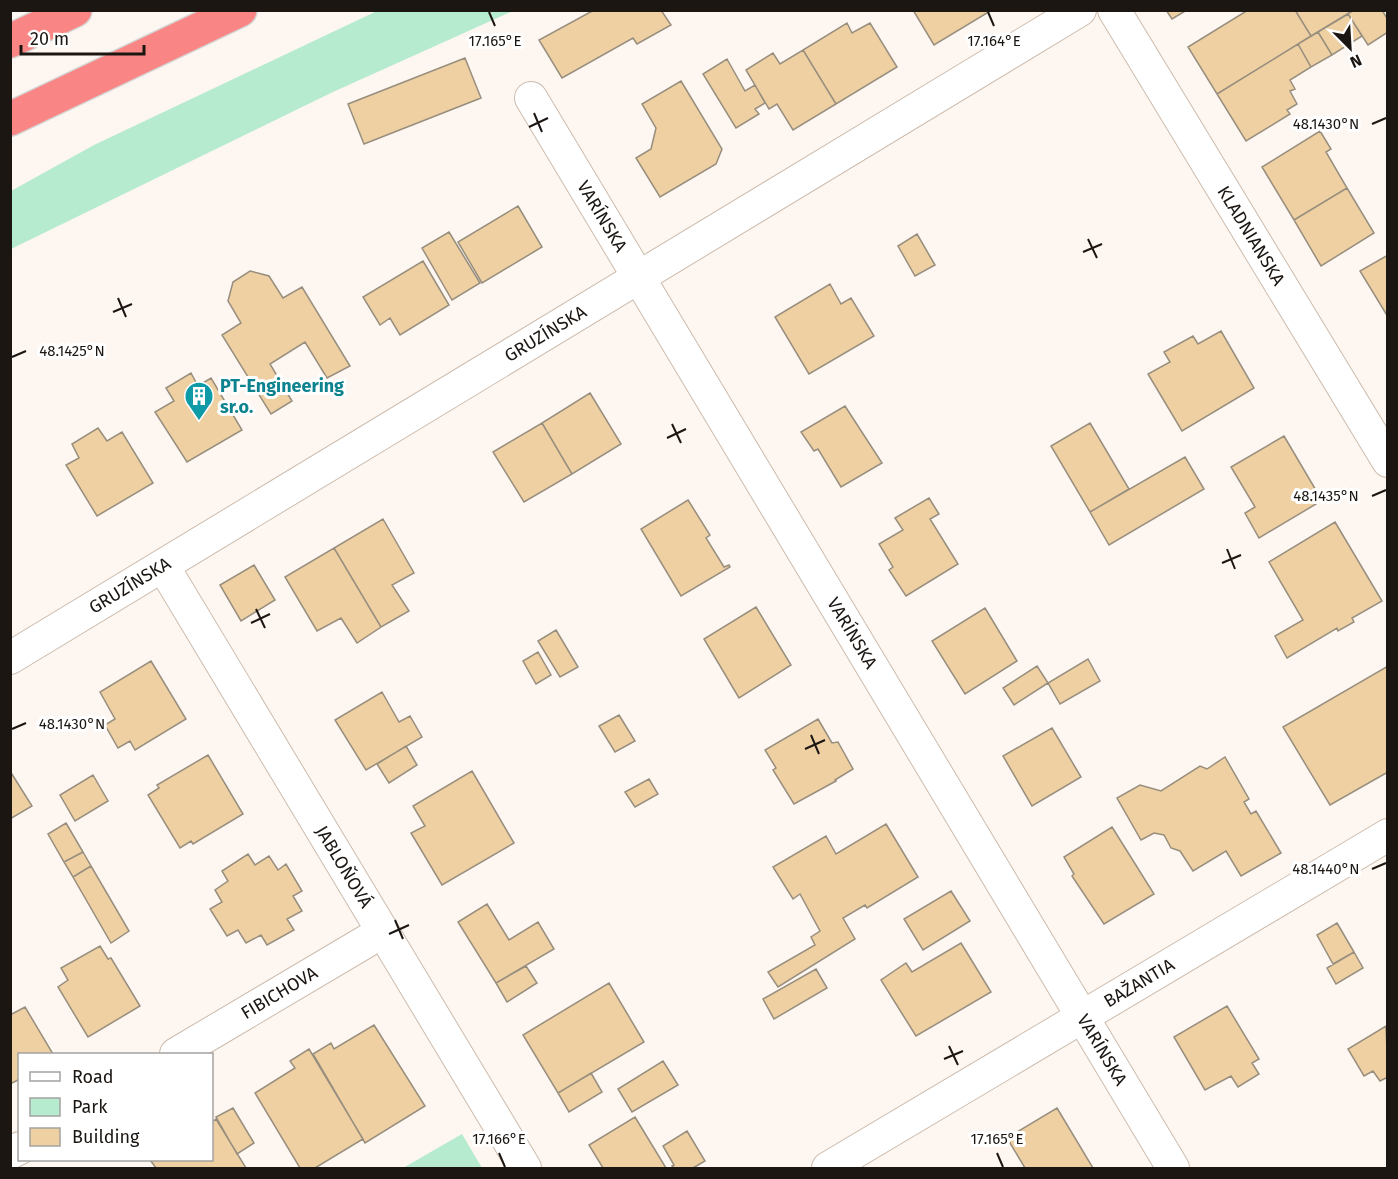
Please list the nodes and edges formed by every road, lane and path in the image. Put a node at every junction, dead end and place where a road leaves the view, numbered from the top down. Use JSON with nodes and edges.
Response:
{"nodes":[{"id":1,"x":75,"y":10,"type":"edge"},
{"id":2,"x":240,"y":10,"type":"edge"},
{"id":3,"x":1080,"y":10,"type":"edge"},
{"id":4,"x":1114,"y":10,"type":"edge"},
{"id":5,"x":10,"y":41,"type":"edge"},
{"id":6,"x":531,"y":98,"type":"dead end"},
{"id":7,"x":10,"y":119,"type":"edge"},
{"id":8,"x":639,"y":277,"type":"junction"},
{"id":9,"x":1388,"y":461,"type":"edge"},
{"id":10,"x":163,"y":566,"type":"junction"},
{"id":11,"x":10,"y":658,"type":"edge"},
{"id":12,"x":1388,"y":835,"type":"edge"},
{"id":13,"x":382,"y":932,"type":"junction"},
{"id":14,"x":1083,"y":1017,"type":"junction"},
{"id":15,"x":178,"y":1053,"type":"edge"},
{"id":16,"x":525,"y":1168,"type":"edge"},
{"id":17,"x":828,"y":1168,"type":"edge"},
{"id":18,"x":1173,"y":1168,"type":"edge"}],
"edges":[{"from":1,"to":5,"type":"highway"},
{"from":2,"to":7,"type":"highway"},
{"from":3,"to":8,"type":"street","name":"GRUZÍNSKA"},
{"from":4,"to":9,"type":"street","name":"KLADNIANSKA"},
{"from":6,"to":8,"type":"street","name":"VARÍNSKA"},
{"from":8,"to":10,"type":"street","name":"GRUZÍNSKA"},
{"from":8,"to":14,"type":"street","name":"VARÍNSKA"},
{"from":10,"to":11,"type":"street","name":"GRUZÍNSKA"},
{"from":10,"to":13,"type":"street","name":"JABLOŇOVÁ"},
{"from":12,"to":14,"type":"street","name":"BAŽANTIA"},
{"from":13,"to":15,"type":"street","name":"FIBICHOVA"},
{"from":13,"to":16,"type":"street","name":"JABLOŇOVÁ"},
{"from":14,"to":17,"type":"street","name":"BAŽANTIA"},
{"from":14,"to":18,"type":"street","name":"VARÍNSKA"}]}
